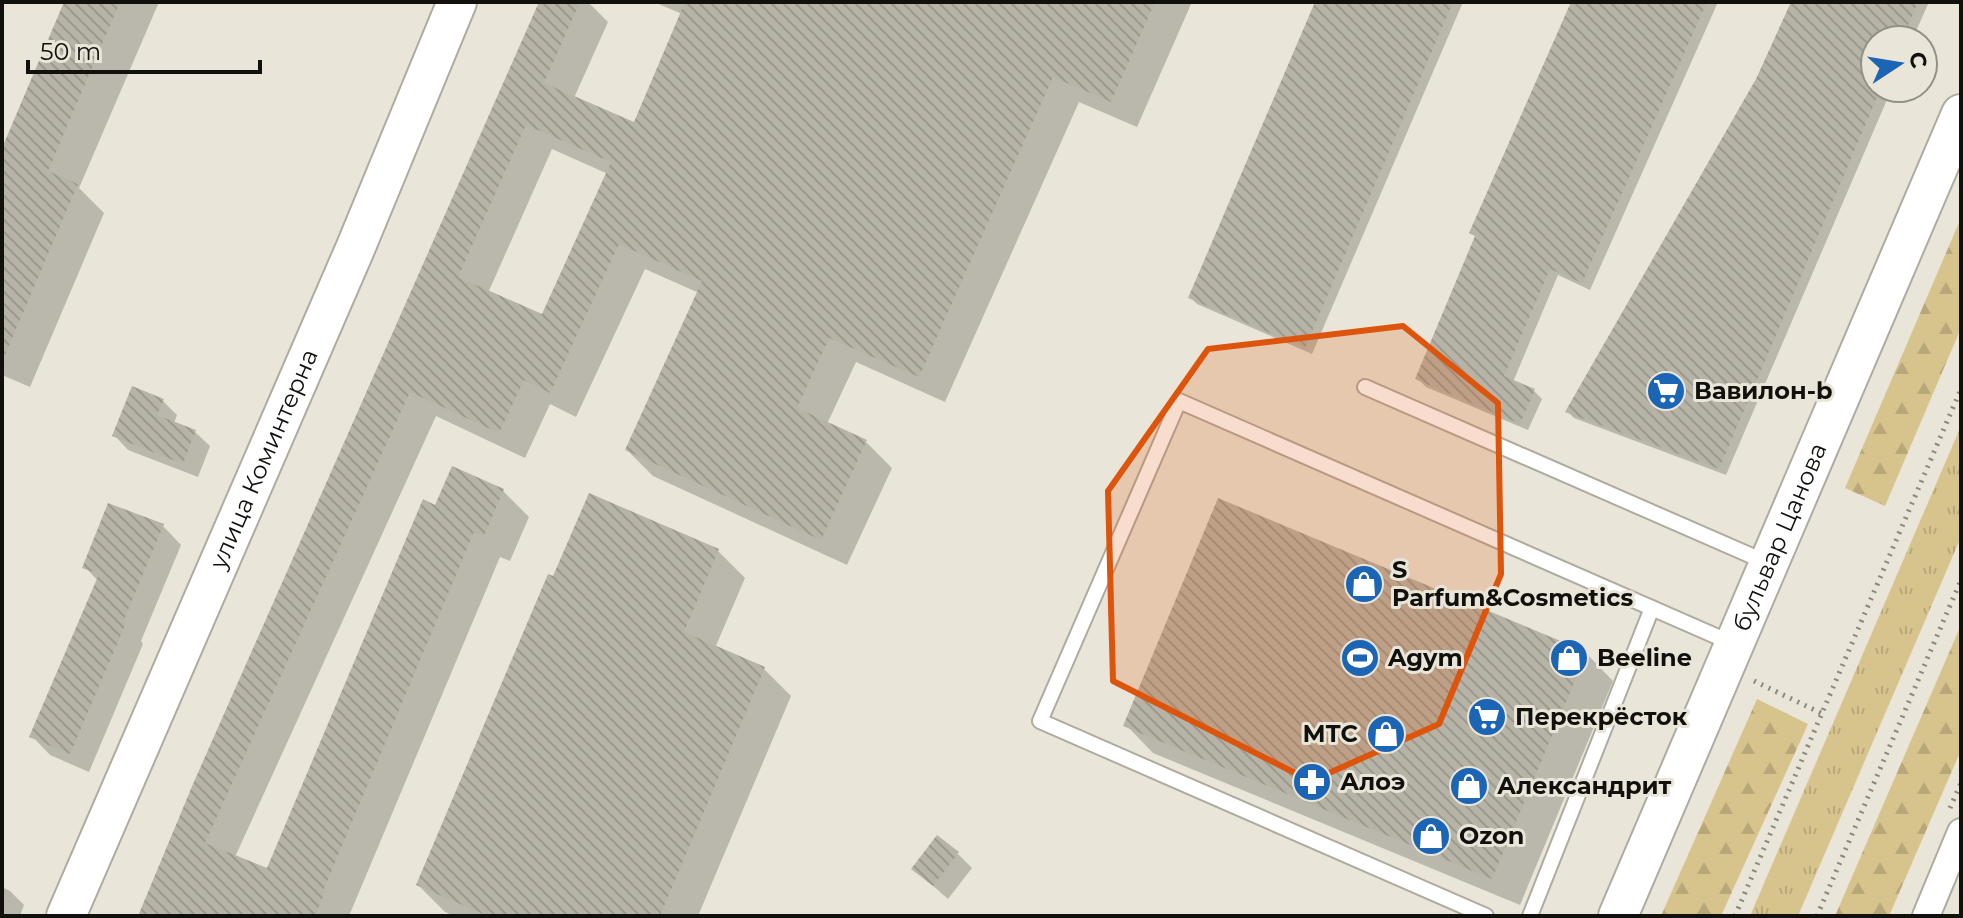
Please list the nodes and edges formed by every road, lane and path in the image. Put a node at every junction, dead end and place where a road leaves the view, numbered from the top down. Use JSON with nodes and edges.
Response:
{"nodes":[{"id":1,"x":457,"y":2,"type":"edge"},
{"id":2,"x":1961,"y":114,"type":"edge"},
{"id":3,"x":1365,"y":387,"type":"dead end"},
{"id":4,"x":1961,"y":389,"type":"edge"},
{"id":5,"x":1769,"y":563,"type":"junction"},
{"id":6,"x":1961,"y":580,"type":"edge"},
{"id":7,"x":1652,"y":608,"type":"junction"},
{"id":8,"x":1734,"y":644,"type":"junction"},
{"id":9,"x":1961,"y":832,"type":"edge"},
{"id":10,"x":66,"y":916,"type":"edge"},
{"id":11,"x":1486,"y":916,"type":"edge"},
{"id":12,"x":1530,"y":916,"type":"edge"},
{"id":13,"x":1618,"y":916,"type":"edge"},
{"id":14,"x":1735,"y":916,"type":"edge"},
{"id":15,"x":1817,"y":916,"type":"edge"},
{"id":16,"x":1926,"y":916,"type":"edge"}],
"edges":[{"from":1,"to":10,"type":"street","name":"улица Коминтерна"},
{"from":2,"to":5,"type":"street","name":"бульвар Цанова"},
{"from":3,"to":5,"type":"lane"},
{"from":4,"to":14,"type":"path"},
{"from":5,"to":8,"type":"street","name":"бульвар Цанова"},
{"from":6,"to":15,"type":"path"},
{"from":7,"to":8,"type":"lane"},
{"from":7,"to":11,"type":"lane"},
{"from":7,"to":12,"type":"lane"},
{"from":8,"to":13,"type":"street","name":"бульвар Цанова"},
{"from":9,"to":16,"type":"street"}]}
